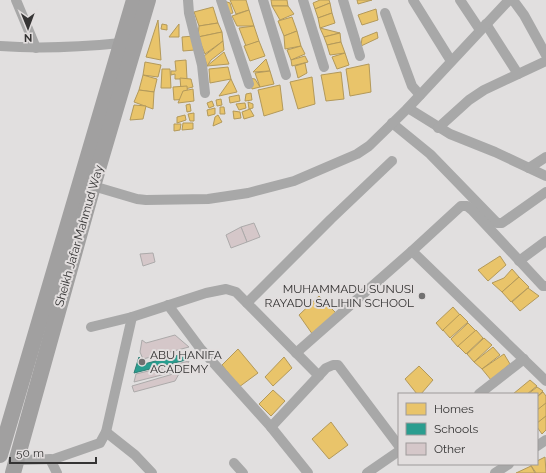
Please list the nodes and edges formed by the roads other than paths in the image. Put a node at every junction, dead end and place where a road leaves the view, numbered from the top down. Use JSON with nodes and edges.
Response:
{"nodes":[{"id":1,"x":16,"y":0,"type":"edge"},
{"id":2,"x":134,"y":0,"type":"edge"},
{"id":3,"x":148,"y":0,"type":"edge"},
{"id":4,"x":188,"y":0,"type":"edge"},
{"id":5,"x":221,"y":0,"type":"edge"},
{"id":6,"x":263,"y":0,"type":"edge"},
{"id":7,"x":303,"y":0,"type":"edge"},
{"id":8,"x":343,"y":0,"type":"edge"},
{"id":9,"x":413,"y":0,"type":"edge"},
{"id":10,"x":460,"y":0,"type":"edge"},
{"id":11,"x":509,"y":0,"type":"edge"},
{"id":12,"x":513,"y":0,"type":"edge"},
{"id":13,"x":386,"y":13,"type":"dead end"},
{"id":14,"x":483,"y":27,"type":"junction"},
{"id":15,"x":121,"y":43,"type":"junction"},
{"id":16,"x":0,"y":46,"type":"edge"},
{"id":17,"x":36,"y":48,"type":"junction"},
{"id":18,"x":546,"y":55,"type":"edge"},
{"id":19,"x":360,"y":56,"type":"dead end"},
{"id":20,"x":451,"y":61,"type":"junction"},
{"id":21,"x":546,"y":61,"type":"edge"},
{"id":22,"x":324,"y":67,"type":"dead end"},
{"id":23,"x":518,"y":74,"type":"junction"},
{"id":24,"x":286,"y":75,"type":"dead end"},
{"id":25,"x":249,"y":84,"type":"dead end"},
{"id":26,"x":205,"y":93,"type":"dead end"},
{"id":27,"x":420,"y":95,"type":"junction"},
{"id":28,"x":408,"y":108,"type":"junction"},
{"id":29,"x":392,"y":123,"type":"junction"},
{"id":30,"x":438,"y":128,"type":"junction"},
{"id":31,"x":546,"y":157,"type":"edge"},
{"id":32,"x":392,"y":161,"type":"dead end"},
{"id":33,"x":529,"y":168,"type":"junction"},
{"id":34,"x":546,"y":176,"type":"edge"},
{"id":35,"x":93,"y":186,"type":"junction"},
{"id":36,"x":546,"y":192,"type":"edge"},
{"id":37,"x":546,"y":241,"type":"edge"},
{"id":38,"x":412,"y":251,"type":"junction"},
{"id":39,"x":519,"y":261,"type":"junction"},
{"id":40,"x":546,"y":286,"type":"edge"},
{"id":41,"x":247,"y":303,"type":"junction"},
{"id":42,"x":168,"y":305,"type":"junction"},
{"id":43,"x":132,"y":317,"type":"junction"},
{"id":44,"x":91,"y":327,"type":"dead end"},
{"id":45,"x":296,"y":352,"type":"junction"},
{"id":46,"x":524,"y":359,"type":"junction"},
{"id":47,"x":319,"y":376,"type":"junction"},
{"id":48,"x":546,"y":381,"type":"edge"},
{"id":49,"x":480,"y":393,"type":"edge"},
{"id":50,"x":271,"y":427,"type":"junction"},
{"id":51,"x":106,"y":432,"type":"junction"},
{"id":52,"x":398,"y":445,"type":"edge"},
{"id":53,"x":398,"y":452,"type":"edge"},
{"id":54,"x":0,"y":455,"type":"edge"},
{"id":55,"x":50,"y":459,"type":"junction"},
{"id":56,"x":234,"y":463,"type":"dead end"},
{"id":57,"x":507,"y":465,"type":"edge"},
{"id":58,"x":15,"y":466,"type":"edge"},
{"id":59,"x":57,"y":473,"type":"edge"},
{"id":60,"x":152,"y":473,"type":"edge"},
{"id":61,"x":243,"y":473,"type":"edge"},
{"id":62,"x":308,"y":473,"type":"edge"},
{"id":63,"x":367,"y":473,"type":"edge"},
{"id":64,"x":495,"y":473,"type":"edge"}],
"edges":[{"from":1,"to":17,"type":"street"},
{"from":2,"to":15,"type":"main road","name":"Sheikh Jafar Mahmud Way"},
{"from":3,"to":35,"type":"main road","name":"Sheikh Jafar Mahmud Way"},
{"from":4,"to":26,"type":"street"},
{"from":5,"to":25,"type":"street"},
{"from":6,"to":24,"type":"street"},
{"from":7,"to":22,"type":"street"},
{"from":8,"to":19,"type":"street"},
{"from":9,"to":20,"type":"street"},
{"from":10,"to":14,"type":"street"},
{"from":11,"to":14,"type":"street"},
{"from":12,"to":18,"type":"street"},
{"from":13,"to":27,"type":"street"},
{"from":14,"to":20,"type":"street"},
{"from":14,"to":23,"type":"street"},
{"from":15,"to":17,"type":"street"},
{"from":15,"to":54,"type":"main road","name":"Sheikh Jafar Mahmud Way"},
{"from":16,"to":17,"type":"street"},
{"from":20,"to":27,"type":"street"},
{"from":21,"to":23,"type":"street"},
{"from":23,"to":30,"type":"street"},
{"from":27,"to":28,"type":"street"},
{"from":28,"to":29,"type":"street"},
{"from":28,"to":30,"type":"street"},
{"from":29,"to":35,"type":"street"},
{"from":29,"to":36,"type":"street"},
{"from":30,"to":33,"type":"street"},
{"from":31,"to":33,"type":"street"},
{"from":32,"to":41,"type":"street"},
{"from":33,"to":34,"type":"street"},
{"from":35,"to":58,"type":"main road","name":"Sheikh Jafar Mahmud Way"},
{"from":37,"to":39,"type":"street"},
{"from":38,"to":39,"type":"street"},
{"from":38,"to":45,"type":"street"},
{"from":38,"to":46,"type":"street"},
{"from":39,"to":40,"type":"street"},
{"from":41,"to":42,"type":"street"},
{"from":41,"to":45,"type":"street"},
{"from":42,"to":43,"type":"street"},
{"from":42,"to":50,"type":"street"},
{"from":43,"to":44,"type":"street"},
{"from":43,"to":51,"type":"street"},
{"from":45,"to":47,"type":"street"},
{"from":46,"to":48,"type":"street"},
{"from":46,"to":49,"type":"street"},
{"from":47,"to":50,"type":"street"},
{"from":47,"to":52,"type":"street"},
{"from":50,"to":62,"type":"street"},
{"from":51,"to":55,"type":"street"},
{"from":51,"to":60,"type":"street"},
{"from":53,"to":63,"type":"street"},
{"from":55,"to":58,"type":"street"},
{"from":55,"to":59,"type":"street"},
{"from":56,"to":61,"type":"street"},
{"from":57,"to":64,"type":"street"}]}
